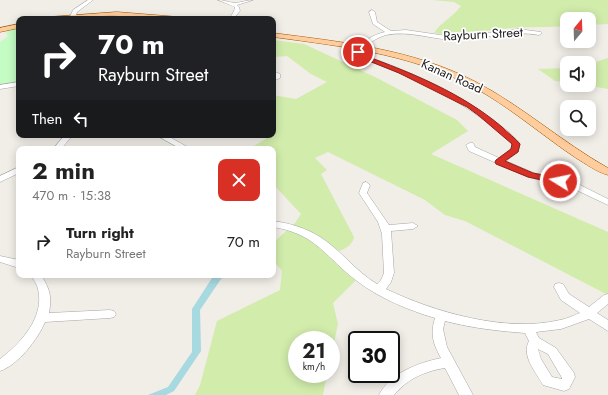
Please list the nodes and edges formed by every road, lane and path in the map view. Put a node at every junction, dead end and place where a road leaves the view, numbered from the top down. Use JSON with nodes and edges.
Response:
{"nodes":[{"id":1,"x":90,"y":0,"type":"edge"},
{"id":2,"x":220,"y":0,"type":"edge"},
{"id":3,"x":251,"y":0,"type":"edge"},
{"id":4,"x":234,"y":4,"type":"junction"},
{"id":5,"x":372,"y":12,"type":"dead end"},
{"id":6,"x":72,"y":16,"type":"edge"},
{"id":7,"x":109,"y":16,"type":"edge"},
{"id":8,"x":141,"y":16,"type":"edge"},
{"id":9,"x":233,"y":16,"type":"edge"},
{"id":10,"x":16,"y":26,"type":"edge"},
{"id":11,"x":0,"y":29,"type":"edge"},
{"id":12,"x":276,"y":33,"type":"edge"},
{"id":13,"x":390,"y":33,"type":"junction"},
{"id":14,"x":539,"y":33,"type":"dead end"},
{"id":15,"x":363,"y":46,"type":"junction"},
{"id":16,"x":16,"y":84,"type":"edge"},
{"id":17,"x":0,"y":87,"type":"edge"},
{"id":18,"x":66,"y":138,"type":"edge"},
{"id":19,"x":166,"y":138,"type":"edge"},
{"id":20,"x":470,"y":145,"type":"dead end"},
{"id":21,"x":60,"y":146,"type":"edge"},
{"id":22,"x":181,"y":146,"type":"edge"},
{"id":23,"x":499,"y":162,"type":"junction"},
{"id":24,"x":608,"y":166,"type":"edge"},
{"id":25,"x":16,"y":171,"type":"edge"},
{"id":26,"x":608,"y":172,"type":"edge"},
{"id":27,"x":0,"y":179,"type":"edge"},
{"id":28,"x":366,"y":185,"type":"dead end"},
{"id":29,"x":608,"y":202,"type":"edge"},
{"id":30,"x":276,"y":225,"type":"edge"},
{"id":31,"x":413,"y":226,"type":"dead end"},
{"id":32,"x":386,"y":228,"type":"junction"},
{"id":33,"x":0,"y":259,"type":"edge"},
{"id":34,"x":16,"y":263,"type":"edge"},
{"id":35,"x":38,"y":278,"type":"edge"},
{"id":36,"x":559,"y":287,"type":"dead end"},
{"id":37,"x":378,"y":290,"type":"junction"},
{"id":38,"x":608,"y":298,"type":"edge"},
{"id":39,"x":110,"y":314,"type":"dead end"},
{"id":40,"x":590,"y":314,"type":"junction"},
{"id":41,"x":441,"y":316,"type":"junction"},
{"id":42,"x":42,"y":318,"type":"junction"},
{"id":43,"x":608,"y":326,"type":"edge"},
{"id":44,"x":529,"y":328,"type":"junction"},
{"id":45,"x":535,"y":341,"type":"dead end"},
{"id":46,"x":448,"y":362,"type":"junction"},
{"id":47,"x":0,"y":366,"type":"edge"},
{"id":48,"x":386,"y":395,"type":"edge"},
{"id":49,"x":466,"y":395,"type":"edge"}],
"edges":[{"from":1,"to":6,"type":"street"},
{"from":2,"to":4,"type":"street"},
{"from":3,"to":4,"type":"street"},
{"from":4,"to":9,"type":"street"},
{"from":5,"to":13,"type":"street"},
{"from":7,"to":8,"type":"main road"},
{"from":10,"to":11,"type":"main road"},
{"from":12,"to":15,"type":"main road","name":"Kanan Road"},
{"from":13,"to":14,"type":"street","name":"Rayburn Street"},
{"from":13,"to":15,"type":"street","name":"Rayburn Street"},
{"from":15,"to":23,"type":"street"},
{"from":15,"to":24,"type":"main road","name":"Kanan Road"},
{"from":15,"to":26,"type":"main road","name":"Kanan Road"},
{"from":16,"to":17,"type":"street"},
{"from":18,"to":21,"type":"street"},
{"from":19,"to":22,"type":"street"},
{"from":20,"to":23,"type":"street"},
{"from":23,"to":29,"type":"street"},
{"from":25,"to":27,"type":"street"},
{"from":28,"to":32,"type":"street"},
{"from":30,"to":37,"type":"street"},
{"from":31,"to":32,"type":"street"},
{"from":32,"to":37,"type":"street"},
{"from":33,"to":34,"type":"street"},
{"from":35,"to":42,"type":"street"},
{"from":36,"to":40,"type":"street"},
{"from":37,"to":41,"type":"street"},
{"from":38,"to":40,"type":"street"},
{"from":39,"to":42,"type":"street"},
{"from":40,"to":43,"type":"street"},
{"from":40,"to":44,"type":"street"},
{"from":41,"to":44,"type":"street"},
{"from":41,"to":46,"type":"street"},
{"from":42,"to":47,"type":"street"},
{"from":44,"to":45,"type":"street"},
{"from":46,"to":48,"type":"street"},
{"from":46,"to":49,"type":"street"}]}
